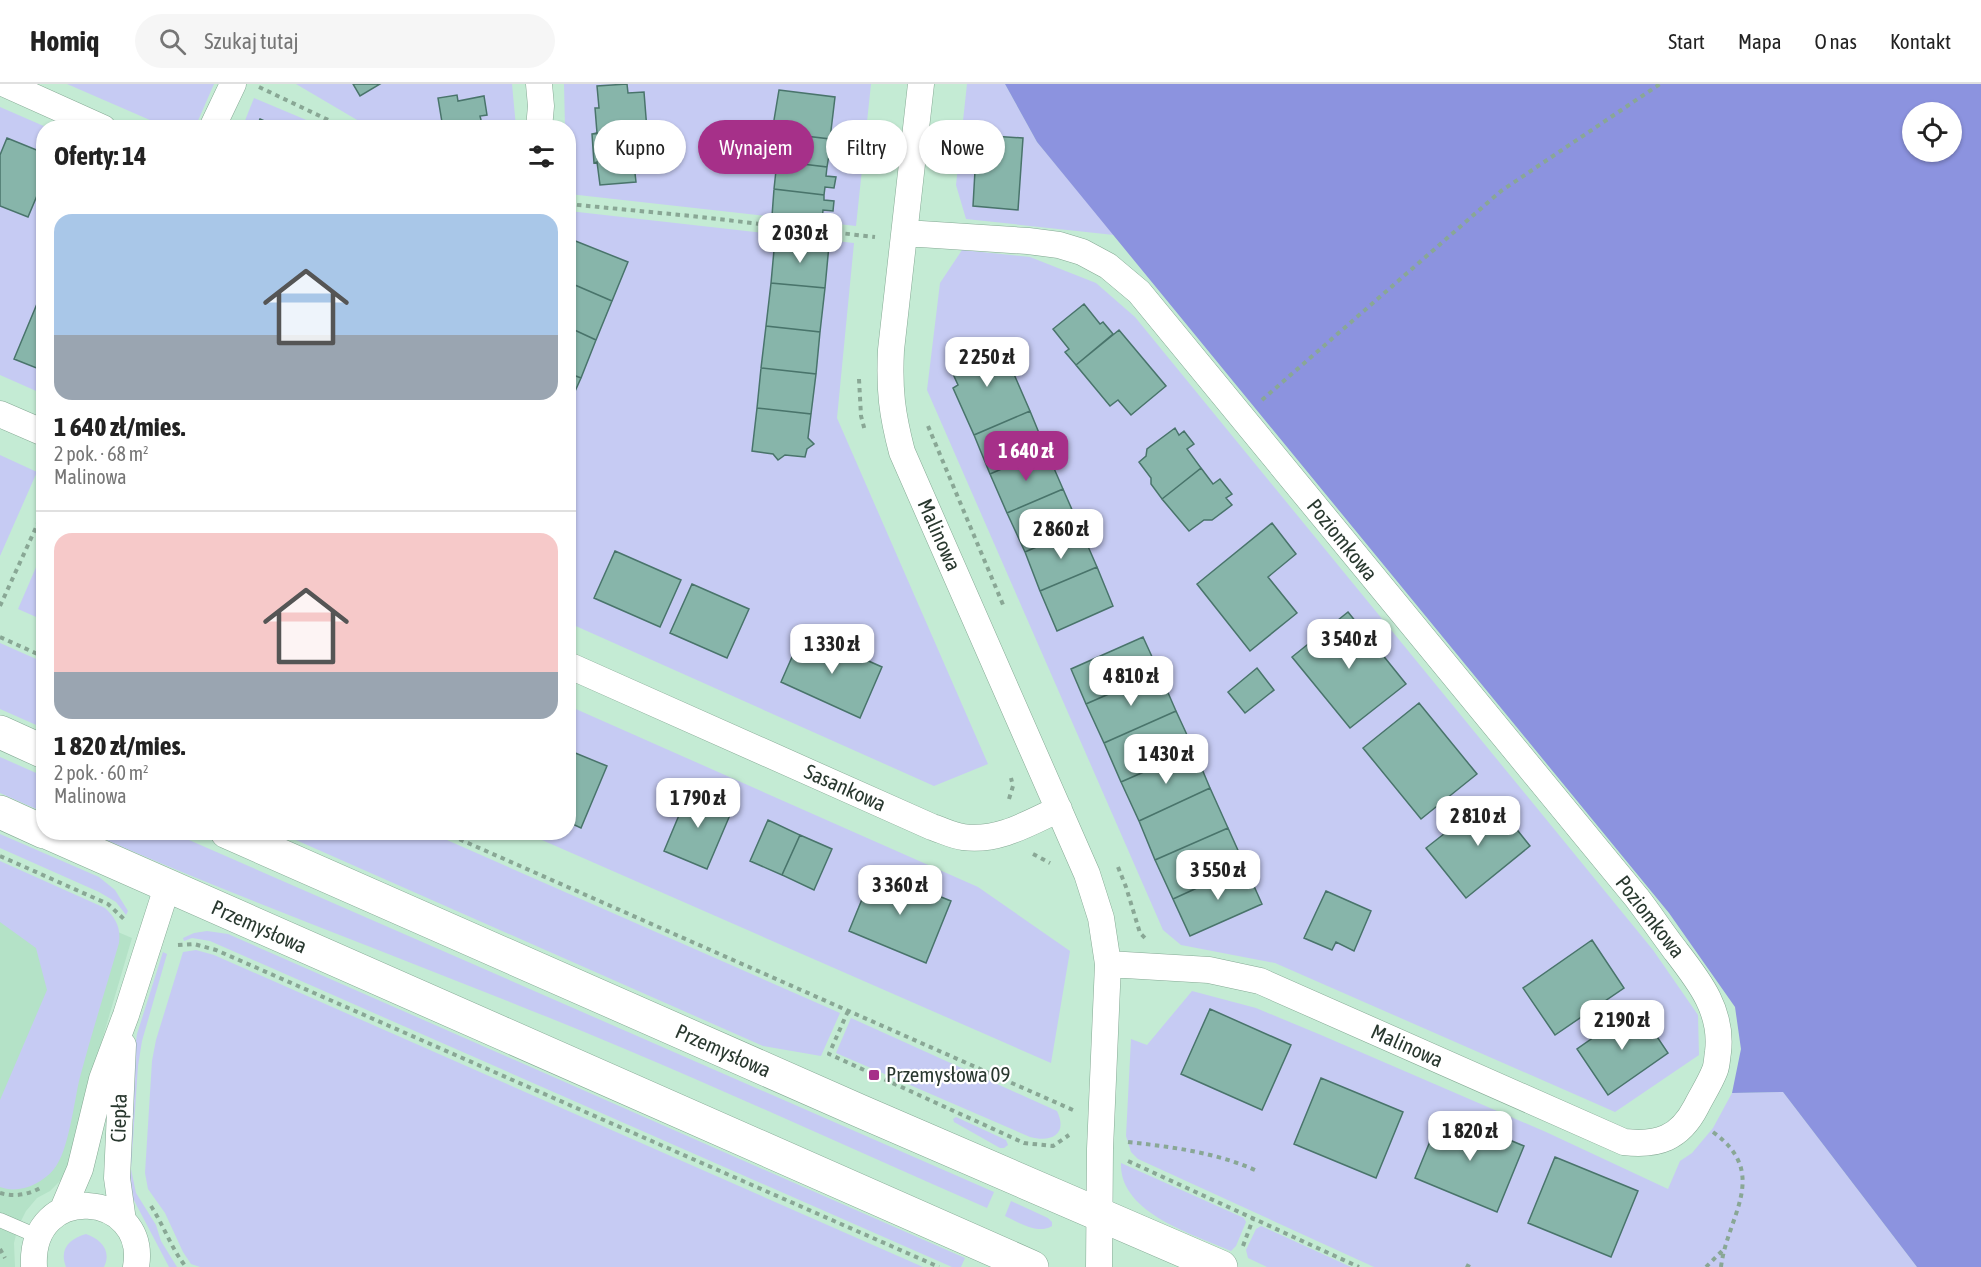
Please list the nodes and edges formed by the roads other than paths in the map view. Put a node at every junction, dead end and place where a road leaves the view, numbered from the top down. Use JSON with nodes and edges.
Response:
{"nodes":[{"id":1,"x":5,"y":84,"type":"edge"},
{"id":2,"x":233,"y":84,"type":"edge"},
{"id":3,"x":539,"y":84,"type":"edge"},
{"id":4,"x":921,"y":84,"type":"edge"},
{"id":5,"x":85,"y":120,"type":"edge"},
{"id":6,"x":216,"y":120,"type":"edge"},
{"id":7,"x":540,"y":120,"type":"edge"},
{"id":8,"x":894,"y":236,"type":"junction"},
{"id":9,"x":0,"y":414,"type":"edge"},
{"id":10,"x":36,"y":430,"type":"edge"},
{"id":11,"x":576,"y":669,"type":"edge"},
{"id":12,"x":0,"y":732,"type":"edge"},
{"id":13,"x":36,"y":748,"type":"edge"},
{"id":14,"x":1059,"y":809,"type":"junction"},
{"id":15,"x":0,"y":812,"type":"edge"},
{"id":16,"x":36,"y":828,"type":"edge"},
{"id":17,"x":63,"y":840,"type":"edge"},
{"id":18,"x":244,"y":840,"type":"edge"},
{"id":19,"x":167,"y":886,"type":"junction"},
{"id":20,"x":1108,"y":964,"type":"junction"},
{"id":21,"x":126,"y":1015,"type":"junction"},
{"id":22,"x":1691,"y":1118,"type":"joint"},
{"id":23,"x":63,"y":1209,"type":"junction"},
{"id":24,"x":1099,"y":1215,"type":"junction"},
{"id":25,"x":0,"y":1220,"type":"edge"},
{"id":26,"x":123,"y":1221,"type":"junction"},
{"id":27,"x":38,"y":1236,"type":"junction"},
{"id":28,"x":1232,"y":1258,"type":"edge"},
{"id":29,"x":34,"y":1267,"type":"edge"},
{"id":30,"x":136,"y":1267,"type":"edge"},
{"id":31,"x":1032,"y":1267,"type":"edge"},
{"id":32,"x":1099,"y":1267,"type":"edge"}],
"edges":[{"from":1,"to":5,"type":"street"},
{"from":2,"to":6,"type":"street"},
{"from":3,"to":7,"type":"street"},
{"from":4,"to":8,"type":"street","name":"Malinowa"},
{"from":8,"to":14,"type":"street","name":"Malinowa"},
{"from":8,"to":22,"type":"street","name":"Poziomkowa"},
{"from":9,"to":10,"type":"street"},
{"from":11,"to":14,"type":"street","name":"Sasankowa"},
{"from":12,"to":13,"type":"main road"},
{"from":14,"to":20,"type":"street","name":"Malinowa"},
{"from":15,"to":16,"type":"main road","name":"Przemysłowa"},
{"from":17,"to":19,"type":"main road","name":"Przemysłowa"},
{"from":18,"to":24,"type":"main road","name":"Przemysłowa"},
{"from":19,"to":21,"type":"street","name":"Ciepła"},
{"from":19,"to":31,"type":"main road","name":"Przemysłowa"},
{"from":20,"to":22,"type":"street","name":"Malinowa"},
{"from":20,"to":24,"type":"street","name":"Malinowa"},
{"from":21,"to":23,"type":"street","name":"Ciepła"},
{"from":21,"to":26,"type":"street","name":"Ciepła"},
{"from":23,"to":26,"type":"street"},
{"from":23,"to":27,"type":"street","name":"Ciepła"},
{"from":24,"to":28,"type":"main road","name":"Przemysłowa"},
{"from":24,"to":32,"type":"street","name":"Malinowa"},
{"from":25,"to":27,"type":"lane"},
{"from":26,"to":30,"type":"street","name":"Ciepła"},
{"from":27,"to":29,"type":"street"}]}
